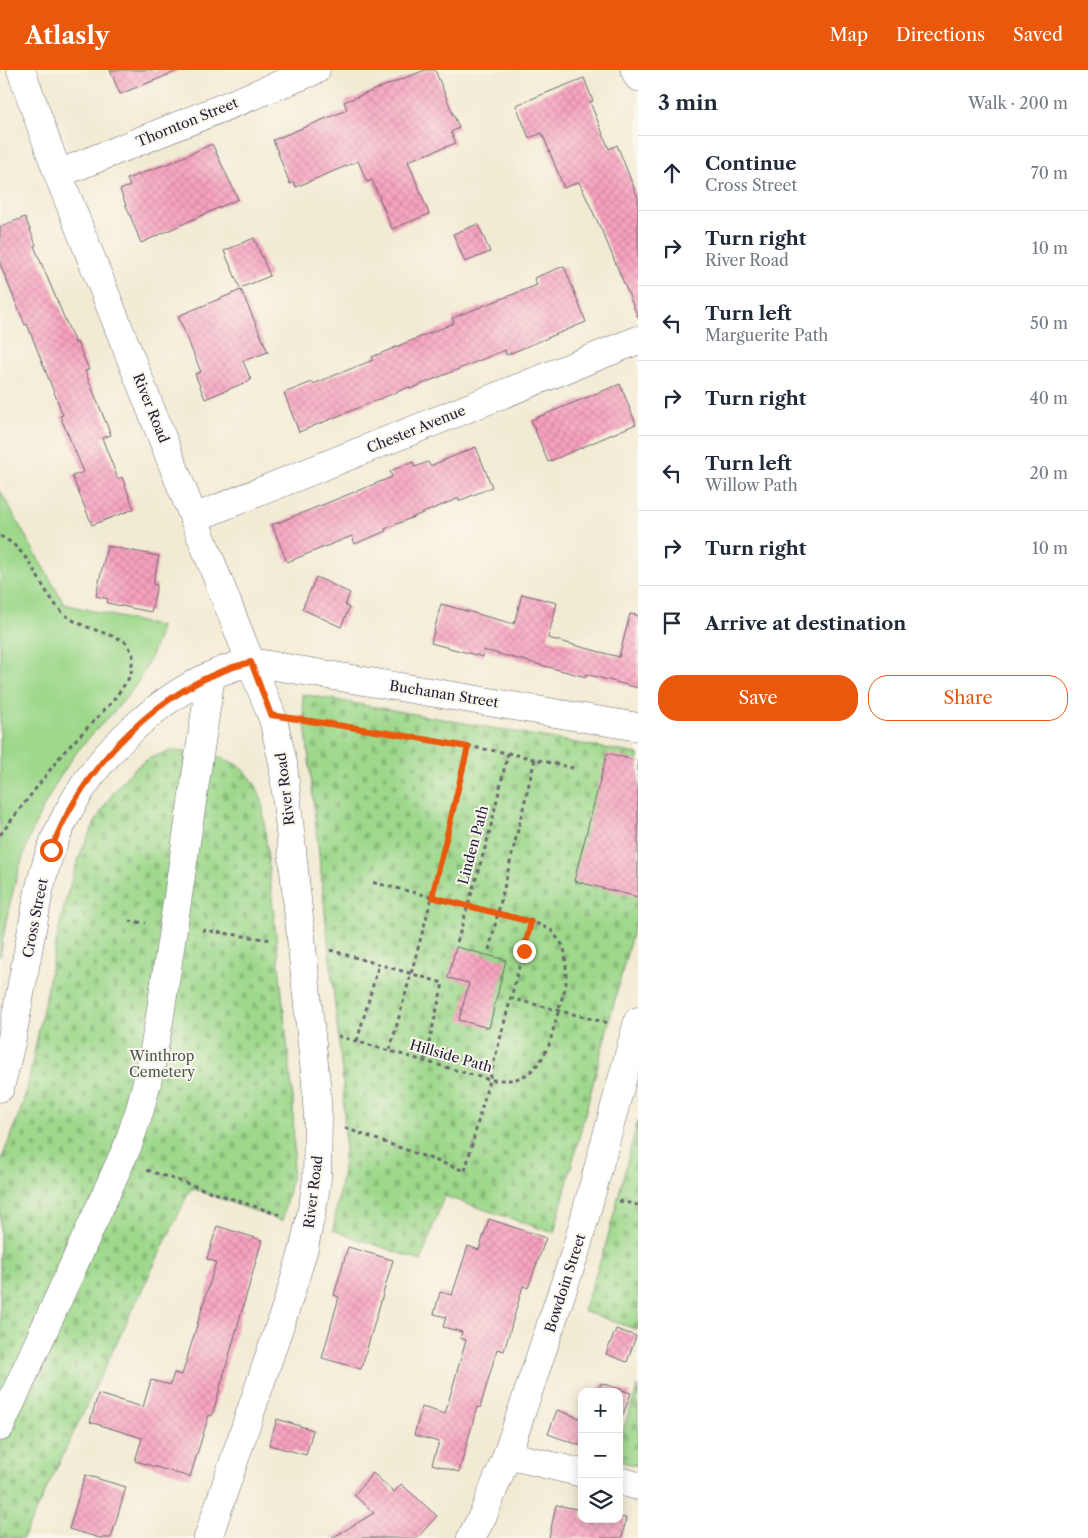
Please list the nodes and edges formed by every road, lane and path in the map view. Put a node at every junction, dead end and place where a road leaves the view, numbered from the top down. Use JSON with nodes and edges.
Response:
{"nodes":[{"id":1,"x":21,"y":70,"type":"edge"},
{"id":2,"x":316,"y":70,"type":"edge"},
{"id":3,"x":635,"y":70,"type":"edge"},
{"id":4,"x":638,"y":77,"type":"edge"},
{"id":5,"x":58,"y":174,"type":"junction"},
{"id":6,"x":638,"y":340,"type":"edge"},
{"id":7,"x":194,"y":518,"type":"junction"},
{"id":8,"x":0,"y":536,"type":"edge"},
{"id":9,"x":251,"y":662,"type":"junction"},
{"id":10,"x":211,"y":676,"type":"junction"},
{"id":11,"x":271,"y":715,"type":"junction"},
{"id":12,"x":638,"y":727,"type":"edge"},
{"id":13,"x":468,"y":747,"type":"junction"},
{"id":14,"x":508,"y":753,"type":"junction"},
{"id":15,"x":535,"y":760,"type":"junction"},
{"id":16,"x":573,"y":768,"type":"dead end"},
{"id":17,"x":0,"y":835,"type":"edge"},
{"id":18,"x":371,"y":882,"type":"dead end"},
{"id":19,"x":432,"y":897,"type":"junction"},
{"id":20,"x":468,"y":906,"type":"junction"},
{"id":21,"x":499,"y":913,"type":"junction"},
{"id":22,"x":129,"y":921,"type":"dead end"},
{"id":23,"x":531,"y":922,"type":"junction"},
{"id":24,"x":173,"y":926,"type":"junction"},
{"id":25,"x":457,"y":942,"type":"dead end"},
{"id":26,"x":302,"y":945,"type":"junction"},
{"id":27,"x":489,"y":950,"type":"dead end"},
{"id":28,"x":378,"y":964,"type":"junction"},
{"id":29,"x":411,"y":974,"type":"junction"},
{"id":30,"x":510,"y":998,"type":"junction"},
{"id":31,"x":558,"y":1010,"type":"junction"},
{"id":32,"x":637,"y":1026,"type":"edge"},
{"id":33,"x":390,"y":1050,"type":"junction"},
{"id":34,"x":425,"y":1060,"type":"junction"},
{"id":35,"x":490,"y":1080,"type":"junction"},
{"id":36,"x":0,"y":1088,"type":"edge"},
{"id":37,"x":318,"y":1119,"type":"junction"},
{"id":38,"x":121,"y":1161,"type":"junction"},
{"id":39,"x":309,"y":1226,"type":"junction"},
{"id":40,"x":0,"y":1427,"type":"edge"},
{"id":41,"x":506,"y":1455,"type":"junction"},
{"id":42,"x":578,"y":1472,"type":"edge"},
{"id":43,"x":623,"y":1482,"type":"edge"},
{"id":44,"x":638,"y":1486,"type":"edge"},
{"id":45,"x":208,"y":1538,"type":"edge"},
{"id":46,"x":470,"y":1538,"type":"edge"}],
"edges":[{"from":1,"to":5,"type":"street","name":"River Road"},
{"from":2,"to":5,"type":"street","name":"Thornton Street"},
{"from":3,"to":4,"type":"street"},
{"from":5,"to":7,"type":"street","name":"River Road"},
{"from":6,"to":7,"type":"street","name":"Chester Avenue"},
{"from":7,"to":9,"type":"street","name":"River Road"},
{"from":8,"to":17,"type":"path"},
{"from":9,"to":10,"type":"street","name":"Cross Street"},
{"from":9,"to":11,"type":"street","name":"River Road"},
{"from":9,"to":12,"type":"street","name":"Buchanan Street"},
{"from":10,"to":24,"type":"street"},
{"from":10,"to":36,"type":"street","name":"Cross Street"},
{"from":11,"to":13,"type":"path"},
{"from":11,"to":26,"type":"street","name":"River Road"},
{"from":13,"to":14,"type":"path"},
{"from":13,"to":19,"type":"path"},
{"from":14,"to":15,"type":"path"},
{"from":14,"to":20,"type":"path","name":"Linden Path"},
{"from":15,"to":16,"type":"path"},
{"from":15,"to":21,"type":"path"},
{"from":18,"to":19,"type":"path","name":"Hillside Path"},
{"from":19,"to":20,"type":"path","name":"Hillside Path"},
{"from":19,"to":29,"type":"path"},
{"from":20,"to":21,"type":"path","name":"Hillside Path"},
{"from":20,"to":25,"type":"path","name":"Linden Path"},
{"from":21,"to":23,"type":"path","name":"Hillside Path"},
{"from":21,"to":27,"type":"path"},
{"from":22,"to":24,"type":"path"},
{"from":23,"to":30,"type":"path"},
{"from":23,"to":31,"type":"path","name":"Hillside Path"},
{"from":24,"to":26,"type":"path"},
{"from":24,"to":38,"type":"street"},
{"from":26,"to":28,"type":"path"},
{"from":26,"to":37,"type":"street","name":"River Road"},
{"from":28,"to":29,"type":"path"},
{"from":28,"to":33,"type":"path","name":"Hillside Path"},
{"from":29,"to":33,"type":"path"},
{"from":29,"to":34,"type":"path"},
{"from":30,"to":31,"type":"path"},
{"from":30,"to":35,"type":"path"},
{"from":31,"to":32,"type":"path"},
{"from":31,"to":35,"type":"path","name":"Hillside Path"},
{"from":32,"to":41,"type":"street","name":"Bowdoin Street"},
{"from":33,"to":34,"type":"path","name":"Hillside Path"},
{"from":34,"to":35,"type":"path","name":"Hillside Path"},
{"from":35,"to":37,"type":"path"},
{"from":37,"to":39,"type":"street","name":"River Road"},
{"from":38,"to":39,"type":"path"},
{"from":38,"to":40,"type":"street"},
{"from":39,"to":45,"type":"street","name":"River Road"},
{"from":41,"to":42,"type":"street"},
{"from":41,"to":46,"type":"street","name":"Bowdoin Street"},
{"from":43,"to":44,"type":"street"}]}
